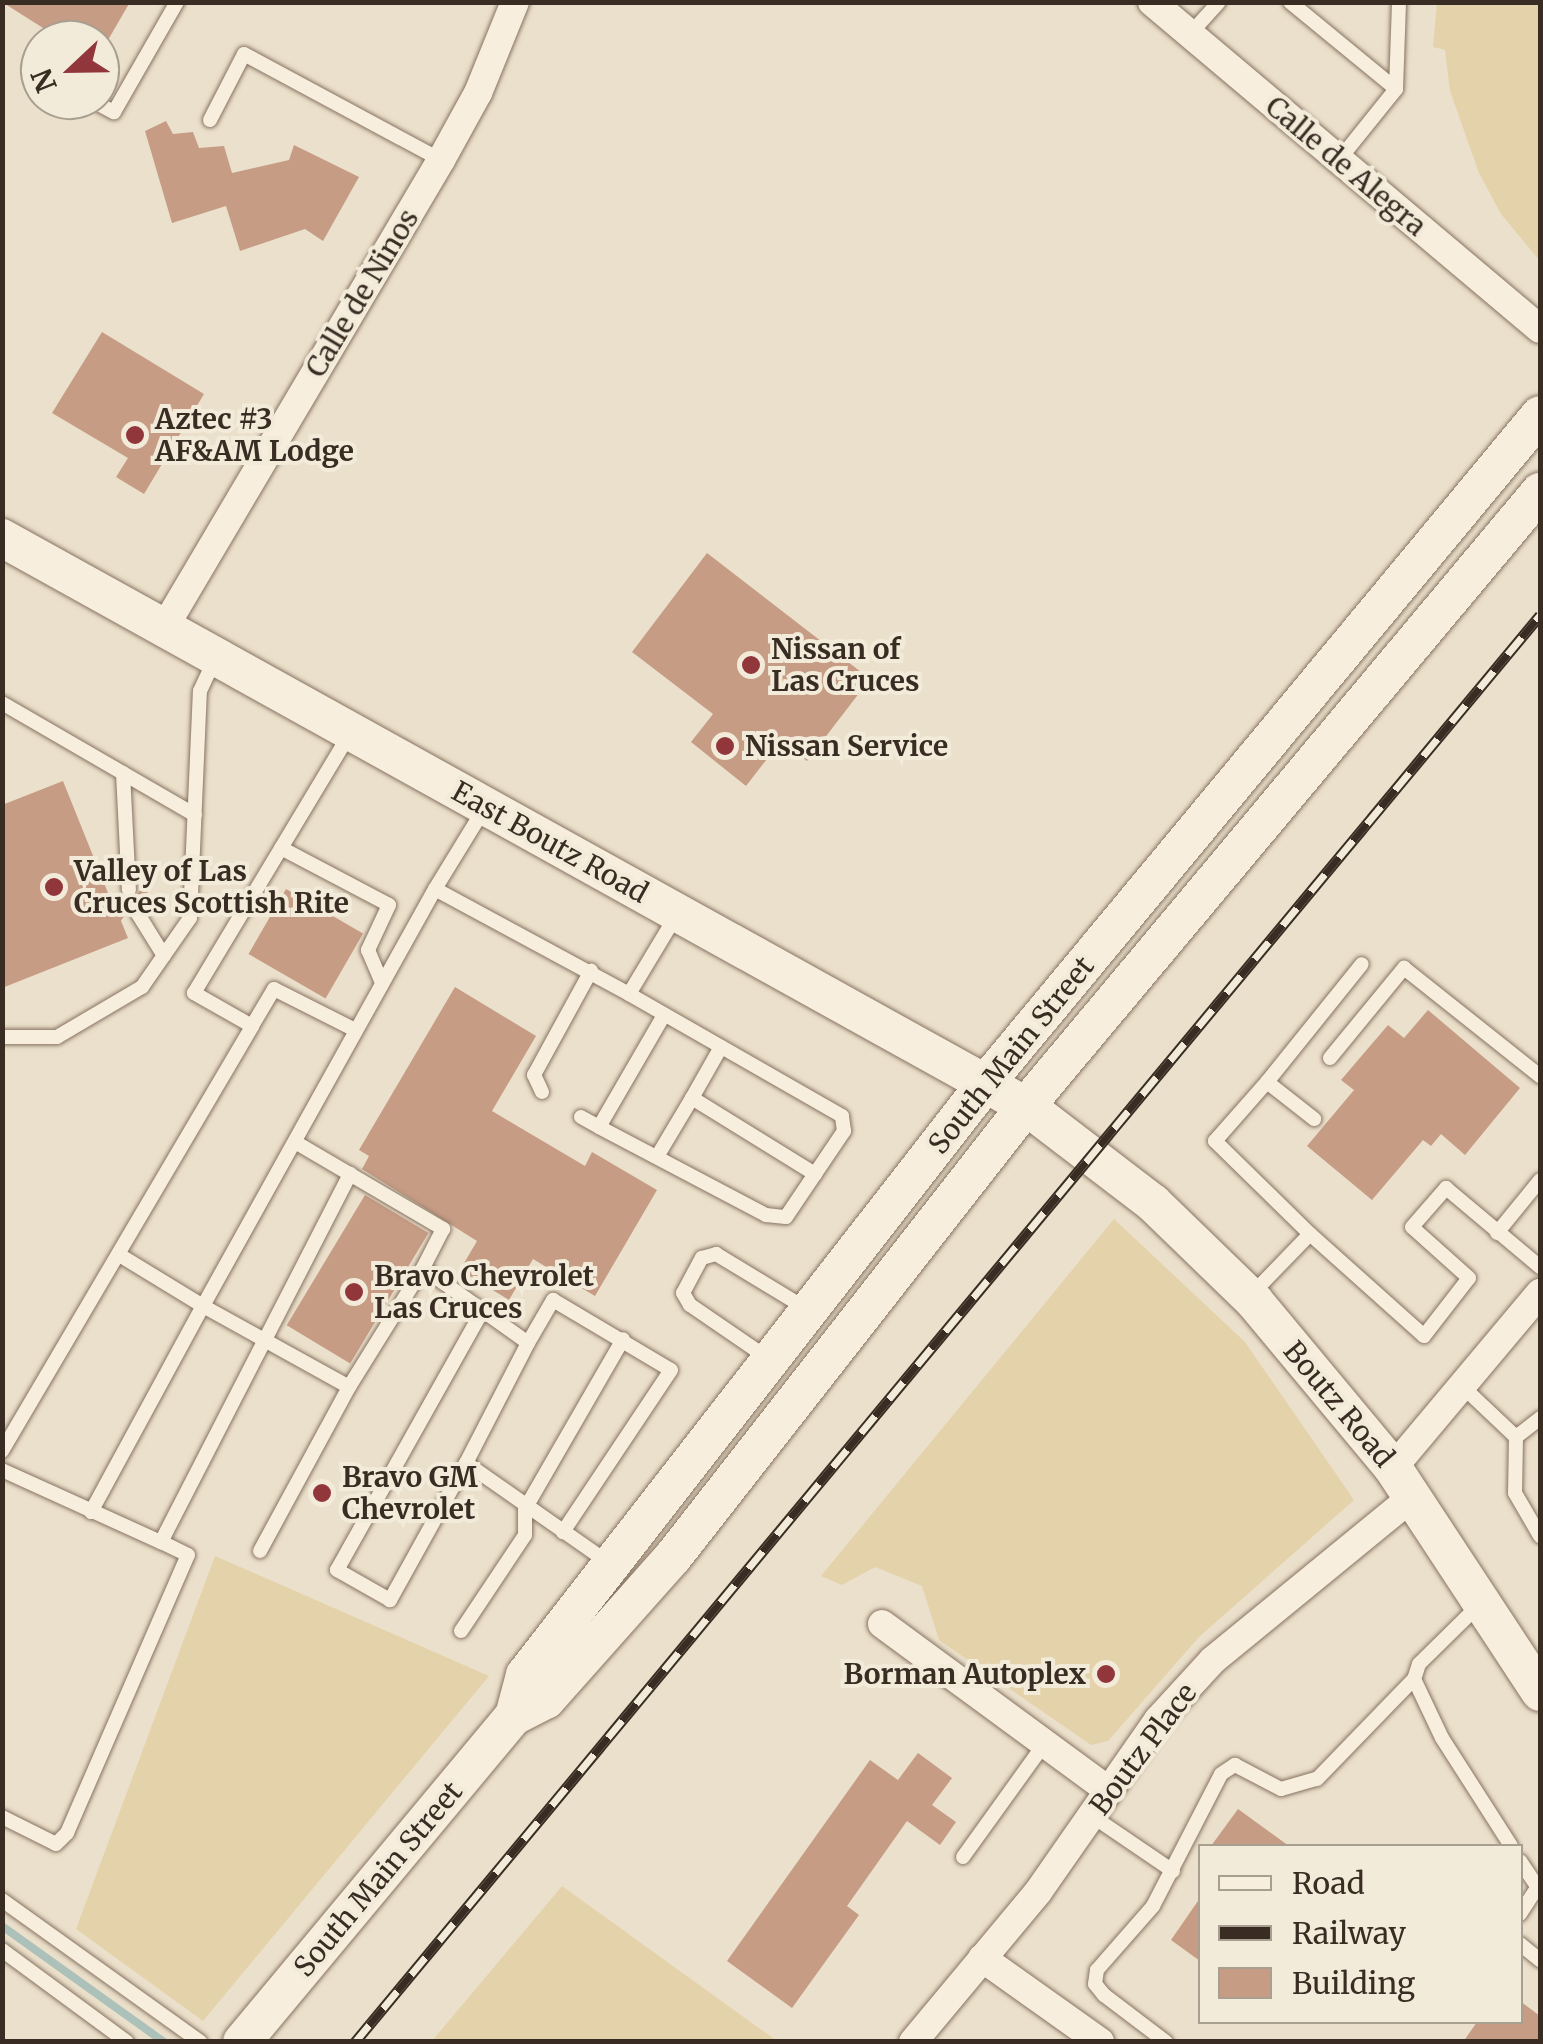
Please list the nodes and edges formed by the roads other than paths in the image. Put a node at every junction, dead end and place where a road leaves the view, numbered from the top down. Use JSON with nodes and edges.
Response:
{"nodes":[{"id":1,"x":177,"y":2,"type":"edge"},
{"id":2,"x":515,"y":2,"type":"edge"},
{"id":3,"x":1152,"y":2,"type":"edge"},
{"id":4,"x":1219,"y":2,"type":"edge"},
{"id":5,"x":1290,"y":2,"type":"edge"},
{"id":6,"x":1399,"y":2,"type":"edge"},
{"id":7,"x":1190,"y":34,"type":"junction"},
{"id":8,"x":1396,"y":89,"type":"junction"},
{"id":9,"x":120,"y":102,"type":"edge"},
{"id":10,"x":210,"y":120,"type":"dead end"},
{"id":11,"x":441,"y":160,"type":"junction"},
{"id":12,"x":1339,"y":160,"type":"junction"},
{"id":13,"x":1540,"y":330,"type":"edge"},
{"id":14,"x":1540,"y":415,"type":"edge"},
{"id":15,"x":1540,"y":492,"type":"edge"},
{"id":16,"x":2,"y":538,"type":"edge"},
{"id":17,"x":164,"y":628,"type":"junction"},
{"id":18,"x":216,"y":656,"type":"junction"},
{"id":19,"x":2,"y":703,"type":"edge"},
{"id":20,"x":351,"y":732,"type":"junction"},
{"id":21,"x":123,"y":774,"type":"junction"},
{"id":22,"x":485,"y":806,"type":"junction"},
{"id":23,"x":195,"y":816,"type":"junction"},
{"id":24,"x":281,"y":848,"type":"junction"},
{"id":25,"x":436,"y":889,"type":"junction"},
{"id":26,"x":129,"y":890,"type":"dead end"},
{"id":27,"x":678,"y":913,"type":"junction"},
{"id":28,"x":138,"y":914,"type":"dead end"},
{"id":29,"x":164,"y":956,"type":"junction"},
{"id":30,"x":1362,"y":964,"type":"dead end"},
{"id":31,"x":591,"y":971,"type":"junction"},
{"id":32,"x":381,"y":980,"type":"junction"},
{"id":33,"x":629,"y":994,"type":"junction"},
{"id":34,"x":664,"y":1014,"type":"junction"},
{"id":35,"x":252,"y":1026,"type":"junction"},
{"id":36,"x":355,"y":1030,"type":"junction"},
{"id":37,"x":2,"y":1037,"type":"edge"},
{"id":38,"x":722,"y":1047,"type":"junction"},
{"id":39,"x":1330,"y":1058,"type":"dead end"},
{"id":40,"x":1540,"y":1076,"type":"edge"},
{"id":41,"x":1267,"y":1082,"type":"junction"},
{"id":42,"x":985,"y":1084,"type":"junction"},
{"id":43,"x":542,"y":1092,"type":"dead end"},
{"id":44,"x":692,"y":1098,"type":"junction"},
{"id":45,"x":1026,"y":1106,"type":"junction"},
{"id":46,"x":581,"y":1117,"type":"dead end"},
{"id":47,"x":1314,"y":1119,"type":"dead end"},
{"id":48,"x":599,"y":1127,"type":"junction"},
{"id":49,"x":295,"y":1142,"type":"junction"},
{"id":50,"x":658,"y":1155,"type":"junction"},
{"id":51,"x":1092,"y":1156,"type":"joint"},
{"id":52,"x":350,"y":1174,"type":"junction"},
{"id":53,"x":815,"y":1174,"type":"junction"},
{"id":54,"x":1540,"y":1180,"type":"edge"},
{"id":55,"x":1497,"y":1233,"type":"junction"},
{"id":56,"x":1310,"y":1234,"type":"junction"},
{"id":57,"x":120,"y":1256,"type":"junction"},
{"id":58,"x":1540,"y":1267,"type":"edge"},
{"id":59,"x":423,"y":1268,"type":"junction"},
{"id":60,"x":1540,"y":1293,"type":"edge"},
{"id":61,"x":1250,"y":1296,"type":"junction"},
{"id":62,"x":203,"y":1306,"type":"junction"},
{"id":63,"x":483,"y":1310,"type":"junction"},
{"id":64,"x":810,"y":1311,"type":"junction"},
{"id":65,"x":265,"y":1337,"type":"junction"},
{"id":66,"x":623,"y":1339,"type":"junction"},
{"id":67,"x":528,"y":1343,"type":"junction"},
{"id":68,"x":771,"y":1361,"type":"junction"},
{"id":69,"x":1462,"y":1386,"type":"junction"},
{"id":70,"x":349,"y":1387,"type":"junction"},
{"id":71,"x":1540,"y":1418,"type":"edge"},
{"id":72,"x":1516,"y":1437,"type":"junction"},
{"id":73,"x":2,"y":1451,"type":"edge"},
{"id":74,"x":466,"y":1463,"type":"junction"},
{"id":75,"x":2,"y":1470,"type":"edge"},
{"id":76,"x":1403,"y":1482,"type":"junction"},
{"id":77,"x":525,"y":1508,"type":"junction"},
{"id":78,"x":91,"y":1512,"type":"junction"},
{"id":79,"x":563,"y":1532,"type":"junction"},
{"id":80,"x":1540,"y":1536,"type":"edge"},
{"id":81,"x":161,"y":1542,"type":"junction"},
{"id":82,"x":260,"y":1551,"type":"dead end"},
{"id":83,"x":614,"y":1566,"type":"junction"},
{"id":84,"x":1482,"y":1603,"type":"junction"},
{"id":85,"x":882,"y":1624,"type":"dead end"},
{"id":86,"x":461,"y":1631,"type":"dead end"},
{"id":87,"x":1414,"y":1679,"type":"junction"},
{"id":88,"x":1540,"y":1692,"type":"edge"},
{"id":89,"x":514,"y":1716,"type":"junction"},
{"id":90,"x":1045,"y":1743,"type":"junction"},
{"id":91,"x":1108,"y":1790,"type":"junction"},
{"id":92,"x":1092,"y":1816,"type":"junction"},
{"id":93,"x":2,"y":1818,"type":"edge"},
{"id":94,"x":1510,"y":1844,"type":"edge"},
{"id":95,"x":963,"y":1857,"type":"dead end"},
{"id":96,"x":1523,"y":1865,"type":"edge"},
{"id":97,"x":1173,"y":1871,"type":"junction"},
{"id":98,"x":1539,"y":1885,"type":"edge"},
{"id":99,"x":2,"y":1900,"type":"edge"},
{"id":100,"x":1523,"y":1909,"type":"edge"},
{"id":101,"x":2,"y":1950,"type":"edge"},
{"id":102,"x":982,"y":1958,"type":"junction"},
{"id":103,"x":127,"y":2042,"type":"edge"},
{"id":104,"x":200,"y":2042,"type":"edge"},
{"id":105,"x":242,"y":2042,"type":"edge"},
{"id":106,"x":913,"y":2042,"type":"edge"},
{"id":107,"x":1100,"y":2042,"type":"edge"},
{"id":108,"x":1166,"y":2042,"type":"edge"}],
"edges":[{"from":1,"to":9,"type":"lane"},
{"from":2,"to":11,"type":"street","name":"Calle de Ninos"},
{"from":3,"to":7,"type":"street","name":"Calle de Alegra"},
{"from":4,"to":7,"type":"lane"},
{"from":5,"to":8,"type":"lane"},
{"from":6,"to":8,"type":"lane"},
{"from":7,"to":12,"type":"street","name":"Calle de Alegra"},
{"from":8,"to":12,"type":"lane"},
{"from":10,"to":11,"type":"lane"},
{"from":11,"to":17,"type":"street","name":"Calle de Ninos"},
{"from":12,"to":13,"type":"street","name":"Calle de Alegra"},
{"from":14,"to":42,"type":"main road","name":"South Main Street"},
{"from":15,"to":45,"type":"main road","name":"South Main Street"},
{"from":16,"to":17,"type":"main road","name":"East Boutz Road"},
{"from":17,"to":18,"type":"main road","name":"East Boutz Road"},
{"from":18,"to":20,"type":"main road","name":"East Boutz Road"},
{"from":18,"to":23,"type":"lane"},
{"from":19,"to":21,"type":"lane"},
{"from":20,"to":22,"type":"main road","name":"East Boutz Road"},
{"from":20,"to":24,"type":"lane"},
{"from":21,"to":23,"type":"lane"},
{"from":21,"to":26,"type":"lane"},
{"from":22,"to":25,"type":"lane"},
{"from":22,"to":27,"type":"main road","name":"East Boutz Road"},
{"from":23,"to":29,"type":"lane"},
{"from":24,"to":32,"type":"lane"},
{"from":24,"to":35,"type":"lane"},
{"from":25,"to":31,"type":"lane"},
{"from":25,"to":32,"type":"lane"},
{"from":27,"to":33,"type":"lane"},
{"from":27,"to":42,"type":"main road","name":"East Boutz Road"},
{"from":28,"to":29,"type":"lane"},
{"from":29,"to":37,"type":"lane"},
{"from":30,"to":41,"type":"lane"},
{"from":31,"to":33,"type":"lane"},
{"from":31,"to":43,"type":"lane"},
{"from":32,"to":36,"type":"lane"},
{"from":33,"to":34,"type":"lane"},
{"from":34,"to":38,"type":"lane"},
{"from":34,"to":48,"type":"lane"},
{"from":35,"to":36,"type":"lane"},
{"from":35,"to":57,"type":"lane"},
{"from":36,"to":49,"type":"lane"},
{"from":38,"to":44,"type":"lane"},
{"from":38,"to":53,"type":"lane"},
{"from":39,"to":40,"type":"lane"},
{"from":41,"to":47,"type":"lane"},
{"from":41,"to":56,"type":"lane"},
{"from":42,"to":45,"type":"main road","name":"East Boutz Road"},
{"from":42,"to":64,"type":"main road","name":"South Main Street"},
{"from":44,"to":50,"type":"lane"},
{"from":44,"to":53,"type":"lane"},
{"from":45,"to":51,"type":"main road","name":"East Boutz Road"},
{"from":45,"to":89,"type":"main road","name":"South Main Street"},
{"from":46,"to":48,"type":"lane"},
{"from":48,"to":50,"type":"lane"},
{"from":49,"to":52,"type":"lane"},
{"from":49,"to":62,"type":"lane"},
{"from":50,"to":53,"type":"lane"},
{"from":51,"to":61,"type":"main road","name":"Boutz Road"},
{"from":52,"to":59,"type":"lane"},
{"from":52,"to":65,"type":"lane"},
{"from":54,"to":55,"type":"lane"},
{"from":55,"to":56,"type":"lane"},
{"from":55,"to":58,"type":"lane"},
{"from":56,"to":61,"type":"lane"},
{"from":57,"to":62,"type":"lane"},
{"from":57,"to":73,"type":"lane"},
{"from":59,"to":63,"type":"lane"},
{"from":59,"to":70,"type":"lane"},
{"from":60,"to":69,"type":"street","name":"Boutz Place"},
{"from":61,"to":76,"type":"main road","name":"Boutz Road"},
{"from":62,"to":65,"type":"lane"},
{"from":62,"to":78,"type":"lane"},
{"from":63,"to":67,"type":"lane"},
{"from":63,"to":74,"type":"lane"},
{"from":64,"to":68,"type":"main road","name":"South Main Street"},
{"from":64,"to":68,"type":"lane"},
{"from":65,"to":70,"type":"lane"},
{"from":65,"to":81,"type":"lane"},
{"from":66,"to":67,"type":"lane"},
{"from":66,"to":77,"type":"lane"},
{"from":66,"to":79,"type":"lane"},
{"from":67,"to":74,"type":"lane"},
{"from":68,"to":83,"type":"main road","name":"South Main Street"},
{"from":69,"to":72,"type":"lane"},
{"from":69,"to":76,"type":"street","name":"Boutz Place"},
{"from":70,"to":82,"type":"lane"},
{"from":71,"to":72,"type":"lane"},
{"from":72,"to":80,"type":"lane"},
{"from":74,"to":77,"type":"lane"},
{"from":75,"to":78,"type":"lane"},
{"from":76,"to":84,"type":"main road","name":"Boutz Road"},
{"from":76,"to":91,"type":"street","name":"Boutz Place"},
{"from":77,"to":79,"type":"lane"},
{"from":77,"to":86,"type":"lane"},
{"from":78,"to":81,"type":"lane"},
{"from":79,"to":83,"type":"lane"},
{"from":81,"to":93,"type":"lane"},
{"from":83,"to":89,"type":"main road","name":"South Main Street"},
{"from":84,"to":87,"type":"lane"},
{"from":84,"to":88,"type":"main road","name":"Boutz Road"},
{"from":85,"to":90,"type":"street"},
{"from":87,"to":94,"type":"lane"},
{"from":87,"to":97,"type":"lane"},
{"from":89,"to":105,"type":"main road","name":"South Main Street"},
{"from":90,"to":91,"type":"street"},
{"from":90,"to":95,"type":"lane"},
{"from":91,"to":92,"type":"street","name":"Boutz Place"},
{"from":92,"to":97,"type":"lane"},
{"from":92,"to":102,"type":"street","name":"Boutz Place"},
{"from":96,"to":98,"type":"lane"},
{"from":97,"to":108,"type":"lane"},
{"from":98,"to":100,"type":"lane"},
{"from":99,"to":104,"type":"lane"},
{"from":101,"to":103,"type":"lane"},
{"from":102,"to":106,"type":"street","name":"Boutz Place"},
{"from":102,"to":107,"type":"street"}]}
